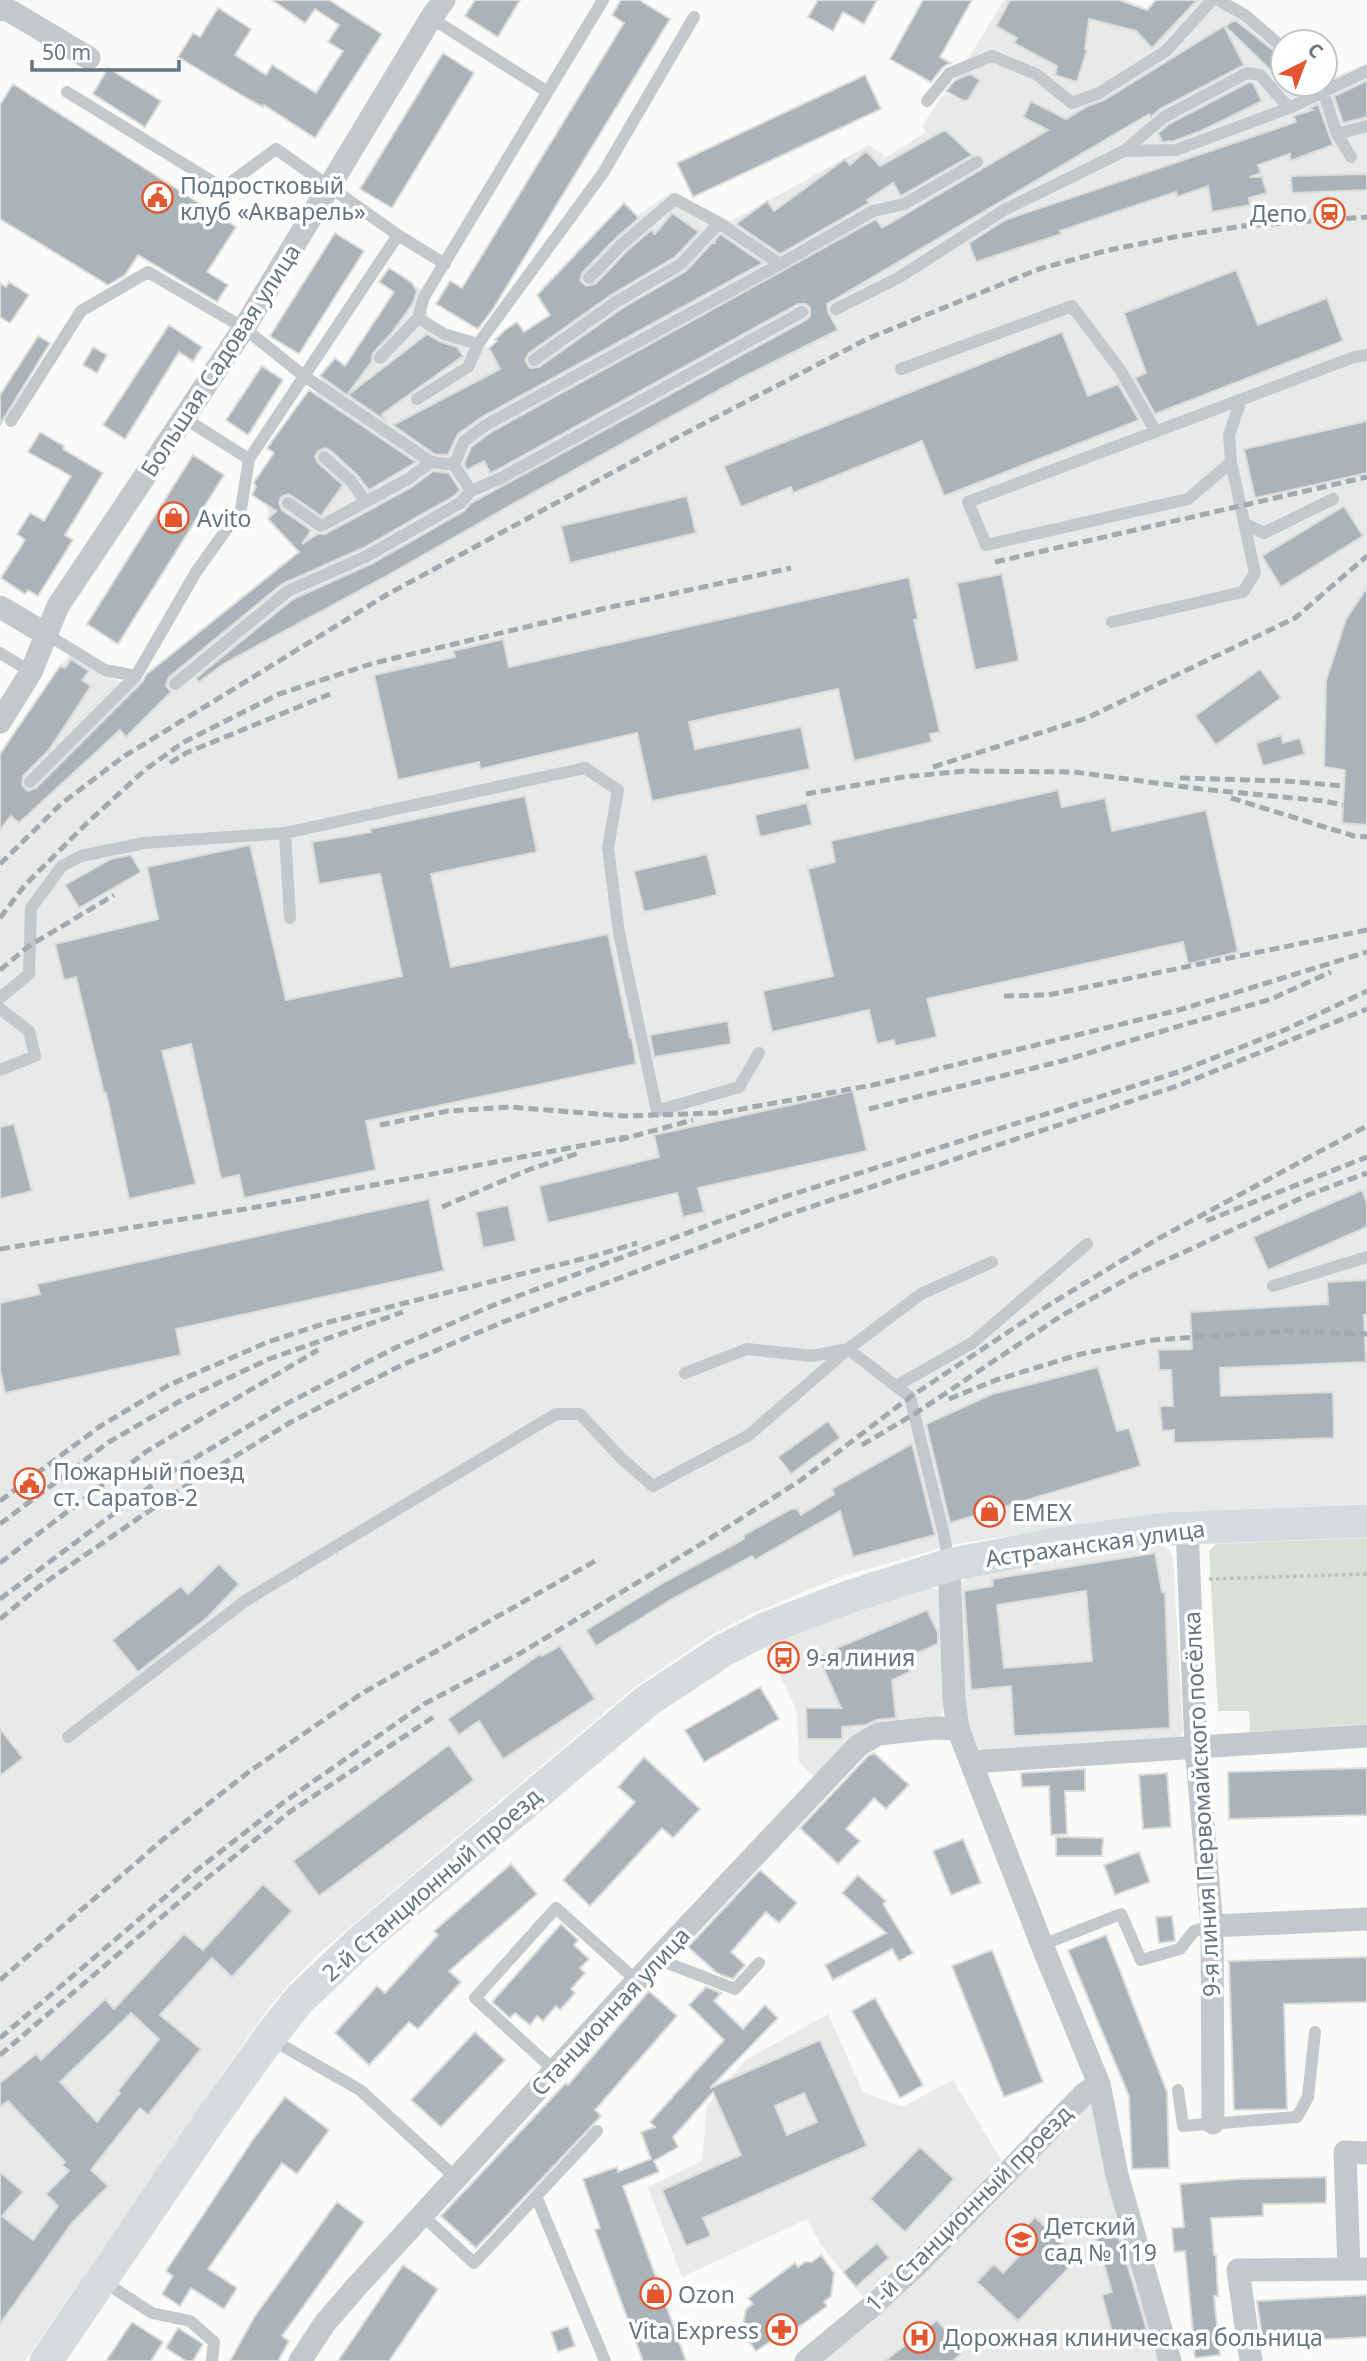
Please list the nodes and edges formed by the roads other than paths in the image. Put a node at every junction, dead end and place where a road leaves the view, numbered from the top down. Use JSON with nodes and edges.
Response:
{"nodes":[{"id":1,"x":603,"y":0,"type":"edge"},
{"id":2,"x":1213,"y":0,"type":"edge"},
{"id":3,"x":1218,"y":0,"type":"edge"},
{"id":4,"x":0,"y":9,"type":"edge"},
{"id":5,"x":438,"y":9,"type":"edge"},
{"id":6,"x":694,"y":17,"type":"dead end"},
{"id":7,"x":1269,"y":36,"type":"edge"},
{"id":8,"x":89,"y":58,"type":"dead end"},
{"id":9,"x":1367,"y":71,"type":"edge"},
{"id":10,"x":1339,"y":81,"type":"edge"},
{"id":11,"x":546,"y":91,"type":"junction"},
{"id":12,"x":67,"y":92,"type":"dead end"},
{"id":13,"x":1304,"y":98,"type":"edge"},
{"id":14,"x":1325,"y":98,"type":"edge"},
{"id":15,"x":927,"y":101,"type":"dead end"},
{"id":16,"x":1289,"y":108,"type":"junction"},
{"id":17,"x":1367,"y":126,"type":"edge"},
{"id":18,"x":1337,"y":134,"type":"junction"},
{"id":19,"x":1124,"y":151,"type":"junction"},
{"id":20,"x":1351,"y":157,"type":"dead end"},
{"id":21,"x":977,"y":162,"type":"dead end"},
{"id":22,"x":329,"y":186,"type":"junction"},
{"id":23,"x":719,"y":223,"type":"junction"},
{"id":24,"x":398,"y":235,"type":"junction"},
{"id":25,"x":445,"y":264,"type":"junction"},
{"id":26,"x":780,"y":264,"type":"junction"},
{"id":27,"x":589,"y":278,"type":"dead end"},
{"id":28,"x":836,"y":309,"type":"dead end"},
{"id":29,"x":802,"y":312,"type":"dead end"},
{"id":30,"x":418,"y":318,"type":"junction"},
{"id":31,"x":244,"y":328,"type":"junction"},
{"id":32,"x":478,"y":344,"type":"junction"},
{"id":33,"x":1367,"y":355,"type":"edge"},
{"id":34,"x":380,"y":358,"type":"dead end"},
{"id":35,"x":534,"y":360,"type":"dead end"},
{"id":36,"x":901,"y":369,"type":"dead end"},
{"id":37,"x":304,"y":376,"type":"junction"},
{"id":38,"x":417,"y":399,"type":"dead end"},
{"id":39,"x":1241,"y":400,"type":"junction"},
{"id":40,"x":184,"y":418,"type":"junction"},
{"id":41,"x":10,"y":421,"type":"dead end"},
{"id":42,"x":1156,"y":432,"type":"junction"},
{"id":43,"x":324,"y":457,"type":"dead end"},
{"id":44,"x":249,"y":459,"type":"junction"},
{"id":45,"x":431,"y":462,"type":"junction"},
{"id":46,"x":1231,"y":462,"type":"junction"},
{"id":47,"x":454,"y":465,"type":"junction"},
{"id":48,"x":471,"y":491,"type":"junction"},
{"id":49,"x":1333,"y":499,"type":"dead end"},
{"id":50,"x":365,"y":501,"type":"junction"},
{"id":51,"x":288,"y":503,"type":"dead end"},
{"id":52,"x":1247,"y":526,"type":"junction"},
{"id":53,"x":0,"y":607,"type":"edge"},
{"id":54,"x":1112,"y":622,"type":"dead end"},
{"id":55,"x":46,"y":634,"type":"junction"},
{"id":56,"x":0,"y":653,"type":"edge"},
{"id":57,"x":31,"y":672,"type":"junction"},
{"id":58,"x":135,"y":676,"type":"junction"},
{"id":59,"x":175,"y":684,"type":"dead end"},
{"id":60,"x":0,"y":722,"type":"edge"},
{"id":61,"x":30,"y":782,"type":"dead end"},
{"id":62,"x":285,"y":833,"type":"junction"},
{"id":63,"x":290,"y":918,"type":"dead end"},
{"id":64,"x":0,"y":998,"type":"edge"},
{"id":65,"x":0,"y":1009,"type":"edge"},
{"id":66,"x":759,"y":1053,"type":"dead end"},
{"id":67,"x":0,"y":1070,"type":"edge"},
{"id":68,"x":1087,"y":1244,"type":"dead end"},
{"id":69,"x":1367,"y":1257,"type":"edge"},
{"id":70,"x":992,"y":1262,"type":"dead end"},
{"id":71,"x":1273,"y":1286,"type":"dead end"},
{"id":72,"x":848,"y":1349,"type":"junction"},
{"id":73,"x":685,"y":1373,"type":"dead end"},
{"id":74,"x":896,"y":1386,"type":"junction"},
{"id":75,"x":1367,"y":1521,"type":"edge"},
{"id":76,"x":1187,"y":1527,"type":"junction"},
{"id":77,"x":949,"y":1565,"type":"junction"},
{"id":78,"x":958,"y":1729,"type":"junction"},
{"id":79,"x":1367,"y":1736,"type":"edge"},
{"id":80,"x":68,"y":1737,"type":"dead end"},
{"id":81,"x":1196,"y":1747,"type":"junction"},
{"id":82,"x":971,"y":1762,"type":"junction"},
{"id":83,"x":1367,"y":1919,"type":"edge"},
{"id":84,"x":1212,"y":1926,"type":"junction"},
{"id":85,"x":1042,"y":1945,"type":"junction"},
{"id":86,"x":657,"y":1959,"type":"junction"},
{"id":87,"x":758,"y":1963,"type":"dead end"},
{"id":88,"x":637,"y":1981,"type":"junction"},
{"id":89,"x":1315,"y":2032,"type":"dead end"},
{"id":90,"x":269,"y":2038,"type":"junction"},
{"id":91,"x":555,"y":2071,"type":"junction"},
{"id":92,"x":1099,"y":2084,"type":"junction"},
{"id":93,"x":1178,"y":2090,"type":"dead end"},
{"id":94,"x":1213,"y":2123,"type":"junction"},
{"id":95,"x":597,"y":2132,"type":"dead end"},
{"id":96,"x":1356,"y":2152,"type":"edge"},
{"id":97,"x":456,"y":2178,"type":"junction"},
{"id":98,"x":536,"y":2196,"type":"junction"},
{"id":99,"x":422,"y":2215,"type":"junction"},
{"id":100,"x":1358,"y":2269,"type":"edge"},
{"id":101,"x":101,"y":2280,"type":"junction"},
{"id":102,"x":46,"y":2361,"type":"edge"},
{"id":103,"x":212,"y":2361,"type":"edge"},
{"id":104,"x":300,"y":2361,"type":"edge"},
{"id":105,"x":605,"y":2361,"type":"edge"},
{"id":106,"x":806,"y":2361,"type":"edge"},
{"id":107,"x":1170,"y":2361,"type":"edge"},
{"id":108,"x":1251,"y":2361,"type":"edge"}],
"edges":[{"from":1,"to":11,"type":"lane"},
{"from":2,"to":15,"type":"lane"},
{"from":3,"to":7,"type":"lane"},
{"from":4,"to":8,"type":"street"},
{"from":5,"to":11,"type":"lane"},
{"from":5,"to":22,"type":"street","name":"Большая Садовая улица"},
{"from":6,"to":32,"type":"lane"},
{"from":9,"to":10,"type":"lane"},
{"from":11,"to":25,"type":"lane"},
{"from":12,"to":22,"type":"lane"},
{"from":13,"to":16,"type":"lane"},
{"from":14,"to":18,"type":"lane"},
{"from":16,"to":19,"type":"lane"},
{"from":16,"to":19,"type":"lane"},
{"from":17,"to":18,"type":"lane"},
{"from":18,"to":20,"type":"lane"},
{"from":19,"to":28,"type":"lane"},
{"from":21,"to":26,"type":"lane"},
{"from":22,"to":24,"type":"lane"},
{"from":22,"to":31,"type":"street","name":"Большая Садовая улица"},
{"from":23,"to":26,"type":"lane"},
{"from":23,"to":27,"type":"lane"},
{"from":23,"to":35,"type":"lane"},
{"from":24,"to":25,"type":"lane"},
{"from":24,"to":37,"type":"lane"},
{"from":25,"to":30,"type":"lane"},
{"from":26,"to":47,"type":"lane"},
{"from":29,"to":48,"type":"lane"},
{"from":30,"to":32,"type":"lane"},
{"from":30,"to":34,"type":"lane"},
{"from":31,"to":37,"type":"lane"},
{"from":31,"to":40,"type":"street","name":"Большая Садовая улица"},
{"from":31,"to":41,"type":"lane"},
{"from":32,"to":38,"type":"lane"},
{"from":33,"to":39,"type":"lane"},
{"from":36,"to":42,"type":"lane"},
{"from":37,"to":44,"type":"lane"},
{"from":37,"to":45,"type":"lane"},
{"from":39,"to":42,"type":"lane"},
{"from":39,"to":46,"type":"lane"},
{"from":40,"to":44,"type":"lane"},
{"from":40,"to":55,"type":"street","name":"Большая Садовая улица"},
{"from":42,"to":46,"type":"lane"},
{"from":43,"to":50,"type":"lane"},
{"from":44,"to":58,"type":"lane"},
{"from":45,"to":47,"type":"lane"},
{"from":45,"to":50,"type":"lane"},
{"from":46,"to":52,"type":"lane"},
{"from":47,"to":48,"type":"lane"},
{"from":48,"to":59,"type":"lane"},
{"from":49,"to":52,"type":"lane"},
{"from":50,"to":51,"type":"lane"},
{"from":52,"to":54,"type":"lane"},
{"from":53,"to":55,"type":"street"},
{"from":55,"to":57,"type":"street","name":"Большая Садовая улица"},
{"from":55,"to":58,"type":"lane"},
{"from":56,"to":57,"type":"lane"},
{"from":57,"to":60,"type":"street","name":"Большая Садовая улица"},
{"from":58,"to":61,"type":"lane"},
{"from":62,"to":63,"type":"lane"},
{"from":62,"to":64,"type":"lane"},
{"from":62,"to":66,"type":"lane"},
{"from":65,"to":67,"type":"lane"},
{"from":68,"to":74,"type":"lane"},
{"from":69,"to":71,"type":"lane"},
{"from":70,"to":72,"type":"lane"},
{"from":72,"to":73,"type":"lane"},
{"from":72,"to":74,"type":"lane"},
{"from":72,"to":80,"type":"lane"},
{"from":74,"to":77,"type":"lane"},
{"from":75,"to":76,"type":"main road","name":"Астраханская улица"},
{"from":76,"to":77,"type":"main road","name":"Астраханская улица"},
{"from":76,"to":81,"type":"street","name":"9-я линия Первомайского посёлка"},
{"from":77,"to":78,"type":"street"},
{"from":77,"to":90,"type":"main road","name":"2-й Станционный проезд"},
{"from":78,"to":82,"type":"street"},
{"from":78,"to":86,"type":"street","name":"Станционная улица"},
{"from":79,"to":81,"type":"street"},
{"from":81,"to":82,"type":"street"},
{"from":81,"to":84,"type":"street","name":"9-я линия Первомайского посёлка"},
{"from":82,"to":85,"type":"street"},
{"from":83,"to":84,"type":"street"},
{"from":84,"to":85,"type":"lane"},
{"from":84,"to":94,"type":"street","name":"9-я линия Первомайского посёлка"},
{"from":85,"to":92,"type":"street"},
{"from":86,"to":87,"type":"lane"},
{"from":86,"to":88,"type":"street","name":"Станционная улица"},
{"from":88,"to":91,"type":"street","name":"Станционная улица"},
{"from":88,"to":91,"type":"lane"},
{"from":89,"to":94,"type":"lane"},
{"from":90,"to":97,"type":"lane"},
{"from":90,"to":101,"type":"main road","name":"2-й Станционный проезд"},
{"from":91,"to":97,"type":"street","name":"Станционная улица"},
{"from":92,"to":106,"type":"street","name":"1-й Станционный проезд"},
{"from":92,"to":107,"type":"street"},
{"from":93,"to":94,"type":"lane"},
{"from":95,"to":98,"type":"lane"},
{"from":96,"to":100,"type":"street"},
{"from":97,"to":99,"type":"street","name":"Станционная улица"},
{"from":98,"to":99,"type":"lane"},
{"from":98,"to":105,"type":"lane"},
{"from":99,"to":104,"type":"street","name":"Станционная улица"},
{"from":100,"to":108,"type":"street"},
{"from":101,"to":102,"type":"main road","name":"2-й Станционный проезд"},
{"from":101,"to":103,"type":"lane"}]}
